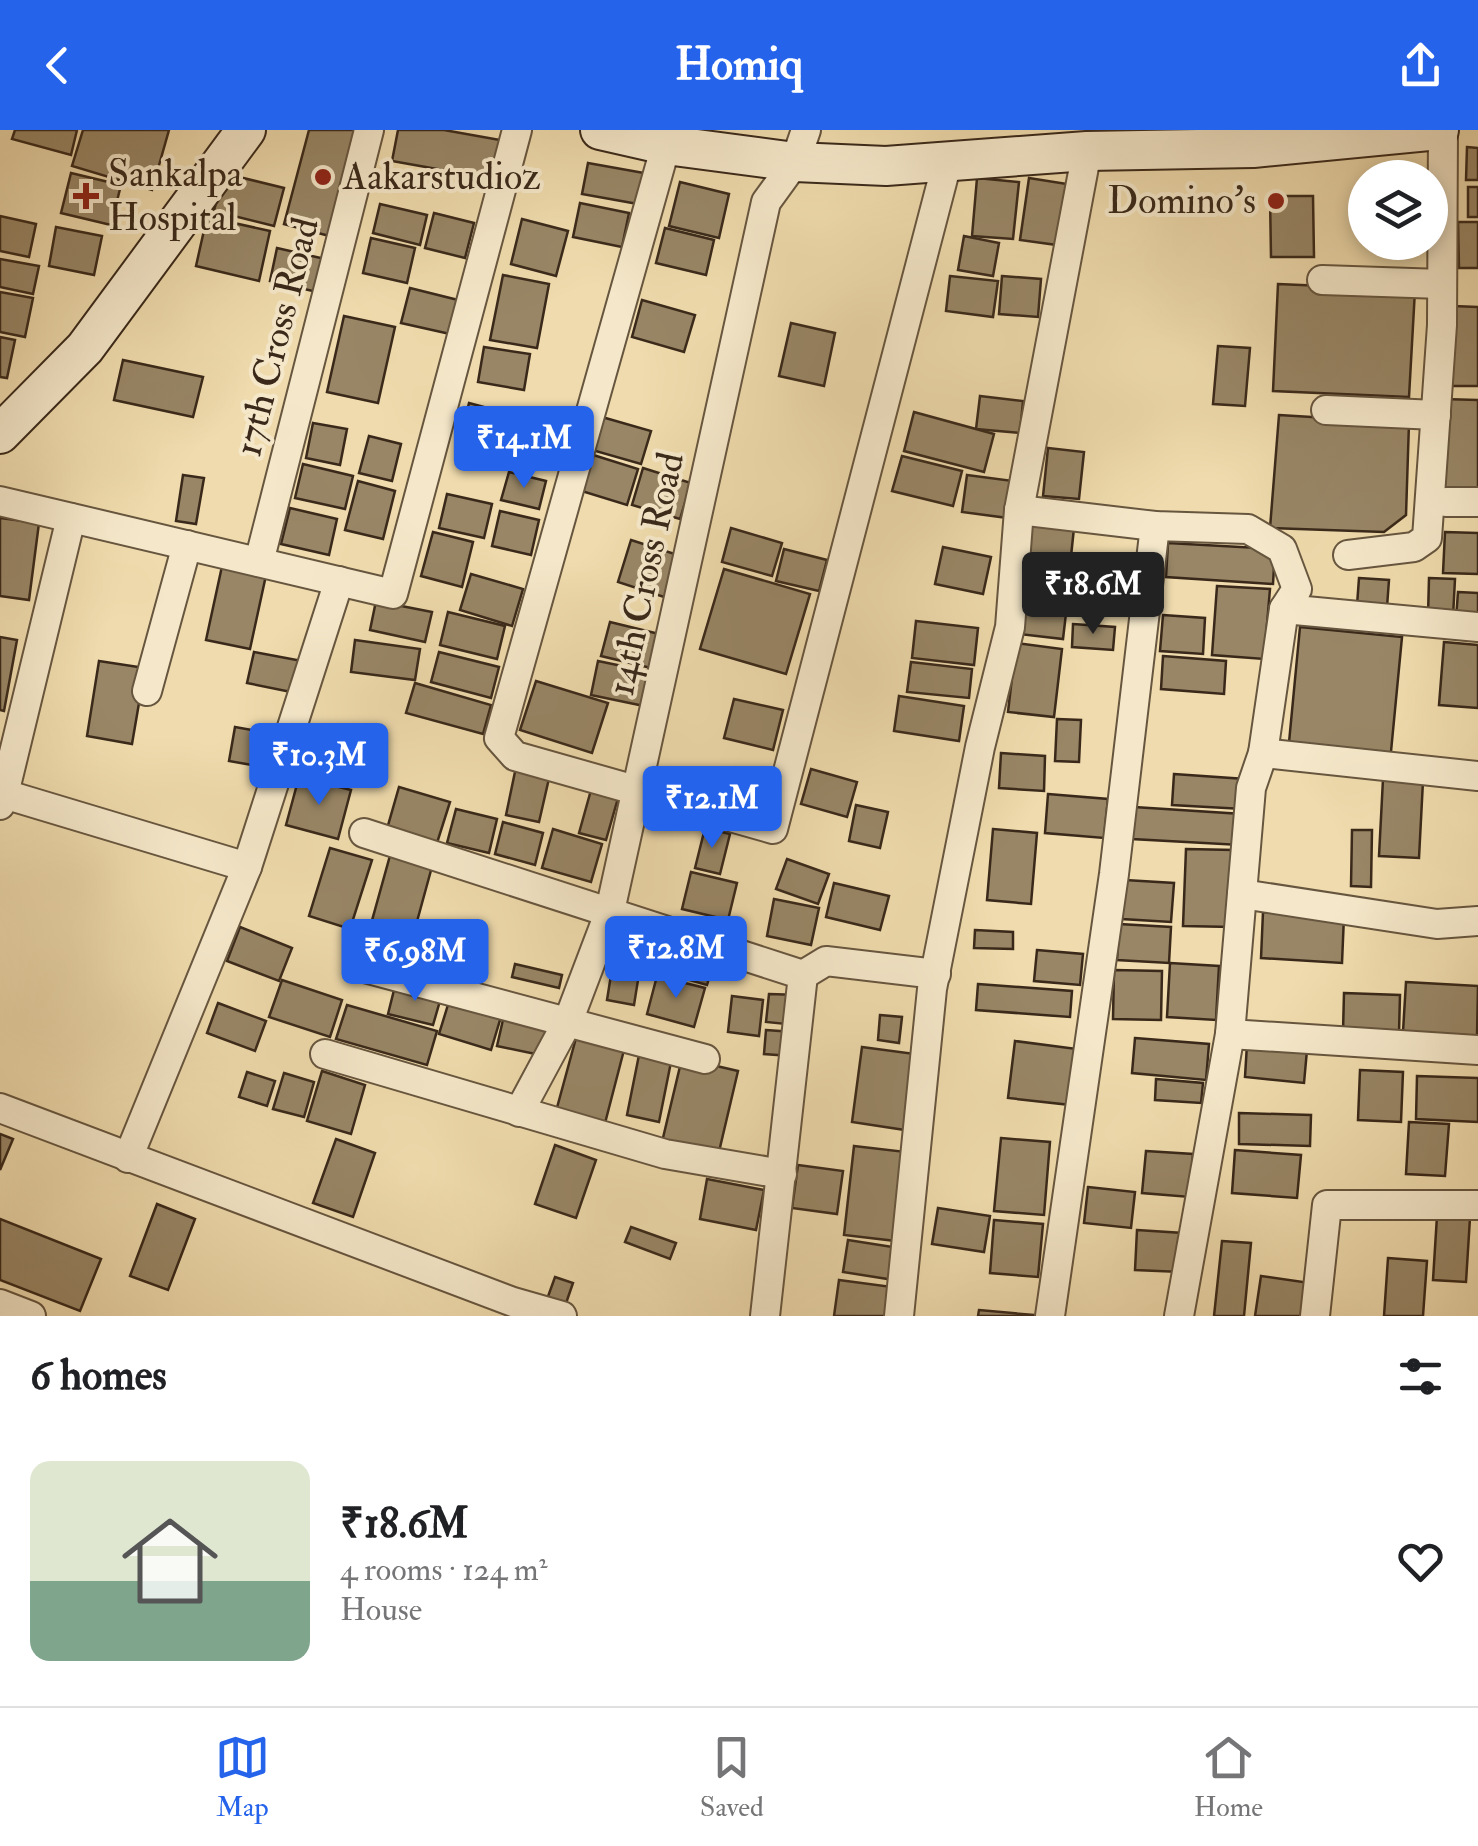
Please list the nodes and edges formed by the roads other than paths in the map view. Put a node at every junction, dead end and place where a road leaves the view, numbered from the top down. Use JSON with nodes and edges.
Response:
{"nodes":[{"id":1,"x":246,"y":130,"type":"edge"},
{"id":2,"x":369,"y":130,"type":"edge"},
{"id":3,"x":517,"y":130,"type":"edge"},
{"id":4,"x":600,"y":130,"type":"edge"},
{"id":5,"x":1441,"y":130,"type":"edge"},
{"id":6,"x":1330,"y":136,"type":"edge"},
{"id":7,"x":1112,"y":144,"type":"edge"},
{"id":8,"x":666,"y":145,"type":"junction"},
{"id":9,"x":800,"y":146,"type":"edge"},
{"id":10,"x":946,"y":163,"type":"junction"},
{"id":11,"x":1322,"y":280,"type":"dead end"},
{"id":12,"x":1442,"y":284,"type":"junction"},
{"id":13,"x":1326,"y":410,"type":"dead end"},
{"id":14,"x":1436,"y":414,"type":"junction"},
{"id":15,"x":7,"y":418,"type":"edge"},
{"id":16,"x":0,"y":501,"type":"edge"},
{"id":17,"x":1446,"y":502,"type":"dead end"},
{"id":18,"x":1478,"y":502,"type":"edge"},
{"id":19,"x":1019,"y":510,"type":"junction"},
{"id":20,"x":71,"y":518,"type":"junction"},
{"id":21,"x":1155,"y":526,"type":"junction"},
{"id":22,"x":186,"y":545,"type":"junction"},
{"id":23,"x":1348,"y":555,"type":"dead end"},
{"id":24,"x":259,"y":562,"type":"junction"},
{"id":25,"x":339,"y":582,"type":"junction"},
{"id":26,"x":1284,"y":609,"type":"junction"},
{"id":27,"x":1478,"y":628,"type":"edge"},
{"id":28,"x":146,"y":691,"type":"dead end"},
{"id":29,"x":1263,"y":752,"type":"junction"},
{"id":30,"x":1478,"y":776,"type":"edge"},
{"id":31,"x":637,"y":790,"type":"junction"},
{"id":32,"x":2,"y":800,"type":"edge"},
{"id":33,"x":364,"y":833,"type":"dead end"},
{"id":34,"x":247,"y":866,"type":"junction"},
{"id":35,"x":1242,"y":894,"type":"junction"},
{"id":36,"x":610,"y":910,"type":"junction"},
{"id":37,"x":1478,"y":921,"type":"edge"},
{"id":38,"x":361,"y":967,"type":"dead end"},
{"id":39,"x":936,"y":974,"type":"junction"},
{"id":40,"x":803,"y":975,"type":"junction"},
{"id":41,"x":567,"y":1022,"type":"junction"},
{"id":42,"x":1230,"y":1034,"type":"junction"},
{"id":43,"x":1478,"y":1050,"type":"edge"},
{"id":44,"x":325,"y":1054,"type":"dead end"},
{"id":45,"x":705,"y":1059,"type":"dead end"},
{"id":46,"x":0,"y":1108,"type":"edge"},
{"id":47,"x":520,"y":1112,"type":"junction"},
{"id":48,"x":128,"y":1158,"type":"junction"},
{"id":49,"x":782,"y":1174,"type":"junction"},
{"id":50,"x":1478,"y":1205,"type":"edge"},
{"id":51,"x":0,"y":1304,"type":"edge"},
{"id":52,"x":545,"y":1314,"type":"edge"},
{"id":53,"x":31,"y":1316,"type":"edge"},
{"id":54,"x":765,"y":1316,"type":"edge"},
{"id":55,"x":899,"y":1316,"type":"edge"},
{"id":56,"x":1050,"y":1316,"type":"edge"},
{"id":57,"x":1178,"y":1316,"type":"edge"},
{"id":58,"x":1315,"y":1316,"type":"edge"}],
"edges":[{"from":1,"to":15,"type":"main road"},
{"from":2,"to":24,"type":"street","name":"17th Cross Road"},
{"from":3,"to":25,"type":"street"},
{"from":4,"to":8,"type":"main road"},
{"from":5,"to":6,"type":"main road"},
{"from":5,"to":12,"type":"street"},
{"from":6,"to":7,"type":"main road"},
{"from":7,"to":10,"type":"main road"},
{"from":7,"to":19,"type":"street"},
{"from":8,"to":9,"type":"main road"},
{"from":8,"to":31,"type":"street"},
{"from":9,"to":10,"type":"main road"},
{"from":9,"to":31,"type":"street","name":"14th Cross Road"},
{"from":10,"to":31,"type":"street"},
{"from":11,"to":12,"type":"street"},
{"from":12,"to":14,"type":"street"},
{"from":13,"to":14,"type":"street"},
{"from":14,"to":23,"type":"street"},
{"from":16,"to":20,"type":"street"},
{"from":17,"to":18,"type":"street"},
{"from":19,"to":21,"type":"street"},
{"from":19,"to":39,"type":"street"},
{"from":20,"to":22,"type":"street"},
{"from":20,"to":32,"type":"street"},
{"from":21,"to":26,"type":"street"},
{"from":21,"to":56,"type":"street"},
{"from":22,"to":24,"type":"street"},
{"from":22,"to":28,"type":"street"},
{"from":24,"to":25,"type":"street"},
{"from":25,"to":34,"type":"street"},
{"from":26,"to":27,"type":"street"},
{"from":26,"to":29,"type":"street"},
{"from":29,"to":30,"type":"street"},
{"from":29,"to":35,"type":"street"},
{"from":31,"to":36,"type":"street","name":"14th Cross Road"},
{"from":32,"to":34,"type":"street"},
{"from":33,"to":36,"type":"street"},
{"from":34,"to":48,"type":"street"},
{"from":35,"to":37,"type":"street"},
{"from":35,"to":42,"type":"street"},
{"from":36,"to":40,"type":"street"},
{"from":36,"to":41,"type":"street","name":"14th Cross Road"},
{"from":38,"to":41,"type":"street"},
{"from":39,"to":40,"type":"street"},
{"from":39,"to":55,"type":"street"},
{"from":40,"to":49,"type":"street"},
{"from":41,"to":45,"type":"street"},
{"from":41,"to":47,"type":"street","name":"14th Cross Road"},
{"from":42,"to":43,"type":"street"},
{"from":42,"to":57,"type":"street"},
{"from":44,"to":47,"type":"street"},
{"from":46,"to":48,"type":"street"},
{"from":47,"to":49,"type":"street"},
{"from":48,"to":52,"type":"street"},
{"from":49,"to":54,"type":"street"},
{"from":50,"to":58,"type":"street"},
{"from":51,"to":53,"type":"street"}]}
